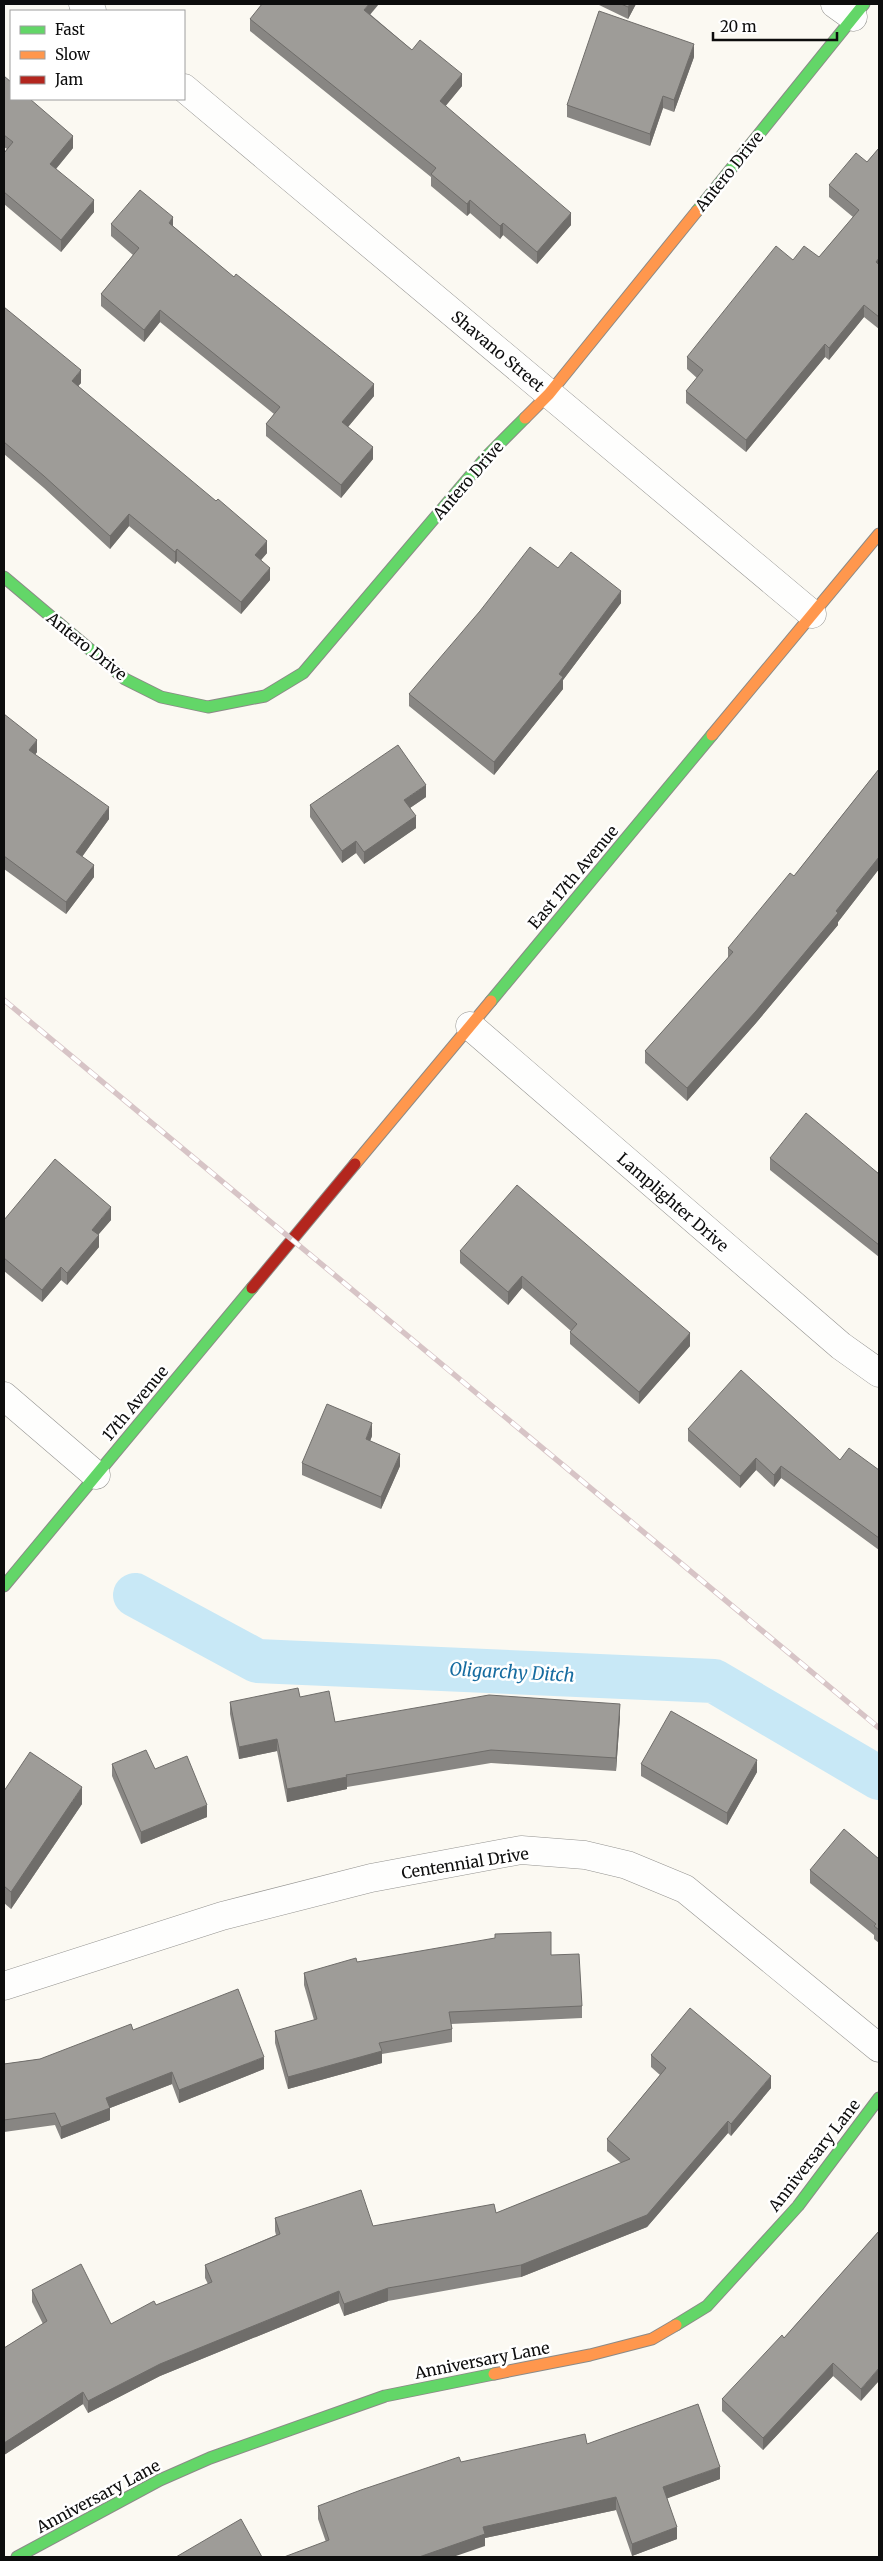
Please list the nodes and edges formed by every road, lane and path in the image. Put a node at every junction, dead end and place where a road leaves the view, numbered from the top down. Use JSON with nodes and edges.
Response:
{"nodes":[{"id":1,"x":851,"y":8,"type":"edge"},
{"id":2,"x":185,"y":89,"type":"edge"},
{"id":3,"x":550,"y":394,"type":"junction"},
{"id":4,"x":879,"y":534,"type":"edge"},
{"id":5,"x":4,"y":577,"type":"edge"},
{"id":6,"x":812,"y":614,"type":"junction"},
{"id":7,"x":470,"y":1026,"type":"junction"},
{"id":8,"x":291,"y":1241,"type":"joint"},
{"id":9,"x":879,"y":1373,"type":"edge"},
{"id":10,"x":4,"y":1396,"type":"edge"},
{"id":11,"x":96,"y":1475,"type":"junction"},
{"id":12,"x":4,"y":1586,"type":"edge"},
{"id":13,"x":4,"y":1986,"type":"edge"},
{"id":14,"x":879,"y":2048,"type":"edge"},
{"id":15,"x":879,"y":2098,"type":"edge"},
{"id":16,"x":17,"y":2557,"type":"edge"}],
"edges":[{"from":1,"to":3,"type":"street","name":"Antero Drive"},
{"from":2,"to":3,"type":"street","name":"Shavano Street"},
{"from":3,"to":5,"type":"street","name":"Antero Drive"},
{"from":3,"to":6,"type":"street","name":"Shavano Street"},
{"from":4,"to":6,"type":"street","name":"East 17th Avenue"},
{"from":6,"to":7,"type":"street","name":"East 17th Avenue"},
{"from":7,"to":8,"type":"street","name":"East 17th Avenue"},
{"from":7,"to":9,"type":"street","name":"Lamplighter Drive"},
{"from":8,"to":11,"type":"street","name":"17th Avenue"},
{"from":10,"to":11,"type":"street"},
{"from":11,"to":12,"type":"street","name":"17th Avenue"},
{"from":13,"to":14,"type":"street","name":"Centennial Drive"},
{"from":15,"to":16,"type":"street","name":"Anniversary Lane"}]}
